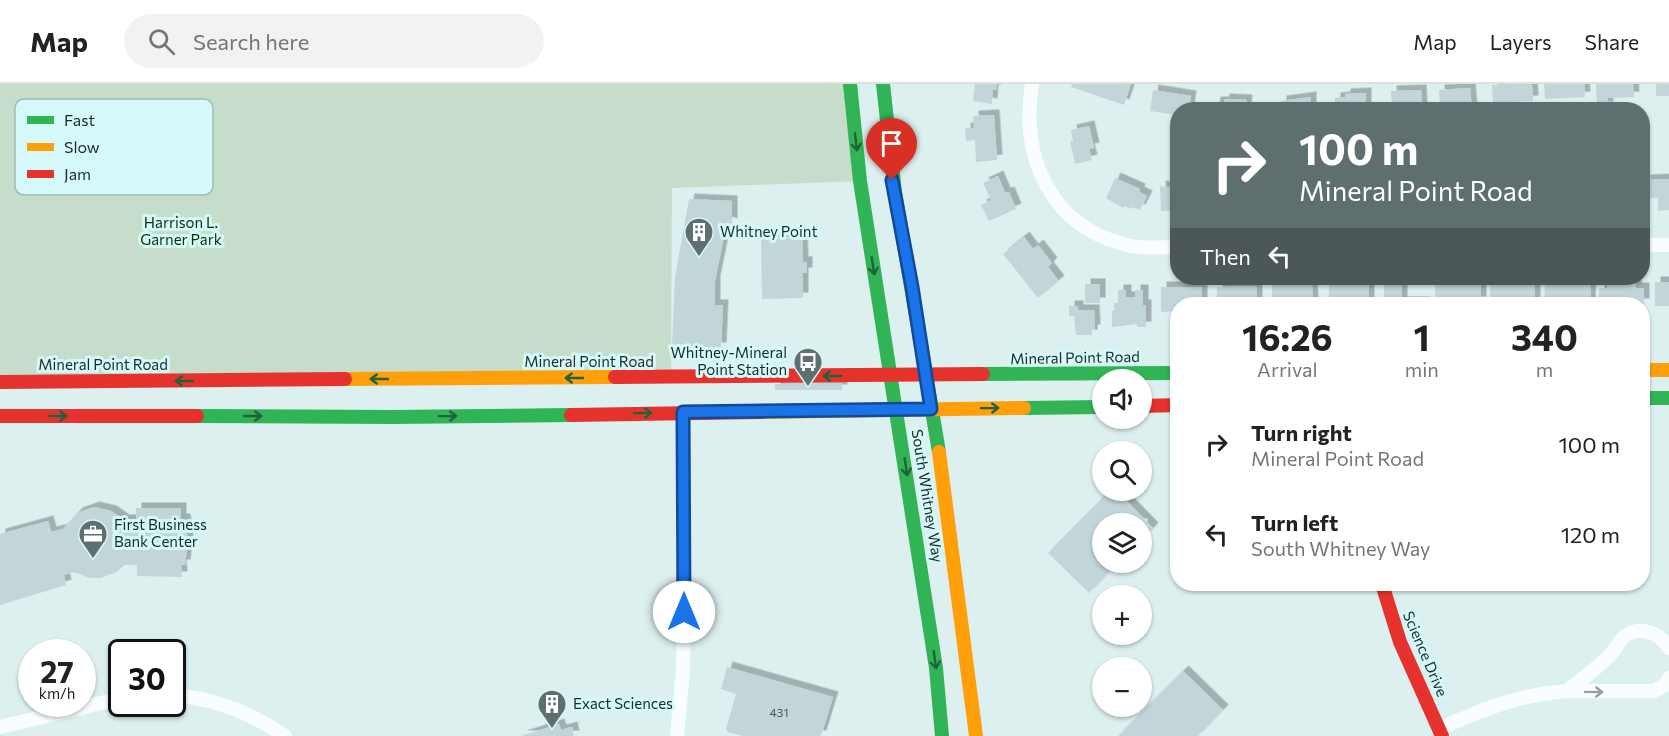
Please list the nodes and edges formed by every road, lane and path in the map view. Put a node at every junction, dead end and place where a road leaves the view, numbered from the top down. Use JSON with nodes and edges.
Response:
{"nodes":[{"id":1,"x":850,"y":84,"type":"edge"},
{"id":2,"x":883,"y":84,"type":"edge"},
{"id":3,"x":1032,"y":84,"type":"edge"},
{"id":4,"x":1650,"y":245,"type":"edge"},
{"id":5,"x":1669,"y":245,"type":"edge"},
{"id":6,"x":1170,"y":247,"type":"edge"},
{"id":7,"x":1650,"y":370,"type":"edge"},
{"id":8,"x":1669,"y":370,"type":"edge"},
{"id":9,"x":1170,"y":373,"type":"edge"},
{"id":10,"x":926,"y":375,"type":"junction"},
{"id":11,"x":891,"y":376,"type":"junction"},
{"id":12,"x":0,"y":382,"type":"edge"},
{"id":13,"x":1650,"y":398,"type":"edge"},
{"id":14,"x":1669,"y":398,"type":"edge"},
{"id":15,"x":1170,"y":405,"type":"edge"},
{"id":16,"x":1092,"y":406,"type":"edge"},
{"id":17,"x":1152,"y":406,"type":"edge"},
{"id":18,"x":931,"y":409,"type":"junction"},
{"id":19,"x":896,"y":410,"type":"junction"},
{"id":20,"x":683,"y":412,"type":"junction"},
{"id":21,"x":0,"y":416,"type":"edge"},
{"id":22,"x":1384,"y":591,"type":"edge"},
{"id":23,"x":1669,"y":648,"type":"edge"},
{"id":24,"x":1669,"y":678,"type":"edge"},
{"id":25,"x":1567,"y":691,"type":"junction"},
{"id":26,"x":186,"y":697,"type":"edge"},
{"id":27,"x":108,"y":701,"type":"edge"},
{"id":28,"x":0,"y":727,"type":"edge"},
{"id":29,"x":1440,"y":732,"type":"edge"},
{"id":30,"x":285,"y":736,"type":"edge"},
{"id":31,"x":677,"y":736,"type":"edge"},
{"id":32,"x":942,"y":736,"type":"edge"},
{"id":33,"x":975,"y":736,"type":"edge"}],
"edges":[{"from":1,"to":11,"type":"main road","name":"South Whitney Way","one_way":true},
{"from":2,"to":10,"type":"main road","name":"South Whitney Way"},
{"from":3,"to":6,"type":"street"},
{"from":4,"to":5,"type":"street"},
{"from":7,"to":8,"type":"main road"},
{"from":9,"to":10,"type":"main road","name":"Mineral Point Road"},
{"from":10,"to":11,"type":"main road","name":"Mineral Point Road"},
{"from":10,"to":18,"type":"main road","name":"South Whitney Way"},
{"from":11,"to":12,"type":"main road","name":"Mineral Point Road","one_way":true},
{"from":11,"to":19,"type":"main road","name":"South Whitney Way"},
{"from":13,"to":14,"type":"main road"},
{"from":15,"to":17,"type":"main road"},
{"from":18,"to":16,"type":"main road","one_way":true},
{"from":18,"to":19,"type":"main road"},
{"from":18,"to":33,"type":"main road","name":"South Whitney Way"},
{"from":19,"to":20,"type":"main road"},
{"from":19,"to":32,"type":"main road","name":"South Whitney Way","one_way":true},
{"from":21,"to":20,"type":"main road","one_way":true},
{"from":20,"to":31,"type":"street"},
{"from":22,"to":29,"type":"main road","name":"Science Drive"},
{"from":23,"to":25,"type":"street"},
{"from":25,"to":24,"type":"street","one_way":true},
{"from":25,"to":29,"type":"street"},
{"from":26,"to":30,"type":"street"},
{"from":27,"to":28,"type":"street"}]}
